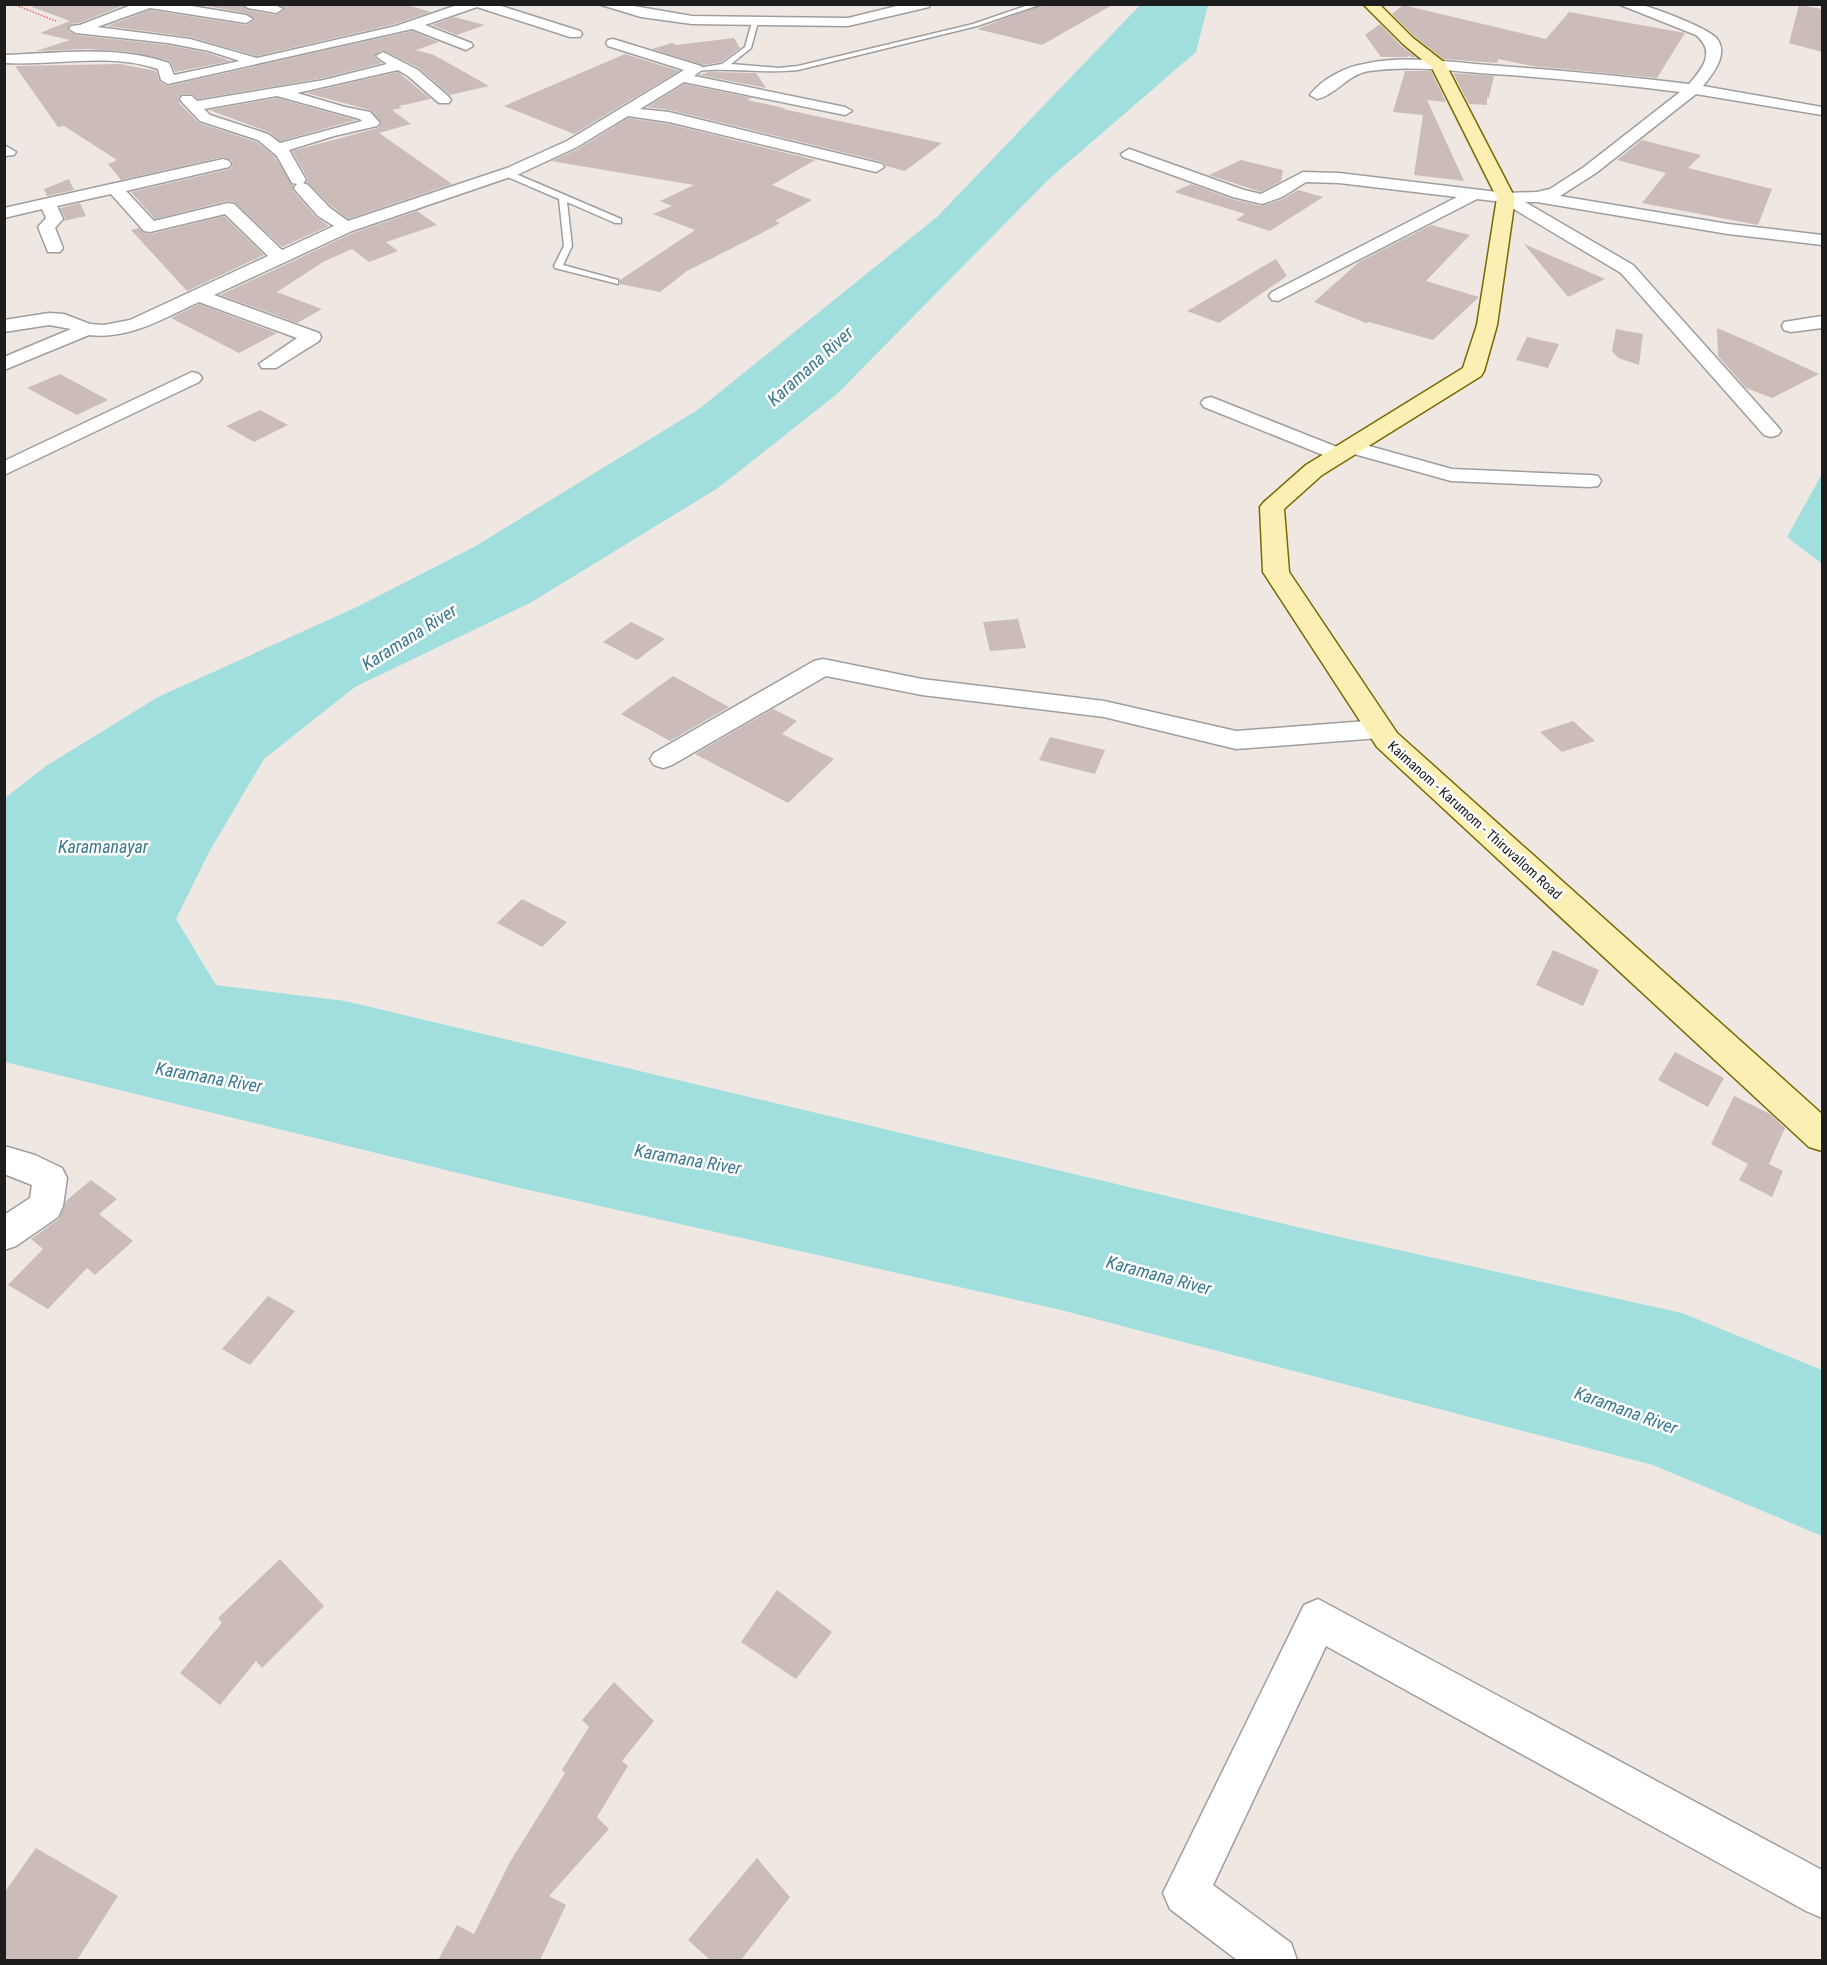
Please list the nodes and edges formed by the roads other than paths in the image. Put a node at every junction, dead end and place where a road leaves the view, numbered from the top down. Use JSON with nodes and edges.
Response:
{"nodes":[{"id":1,"x":149,"y":4,"type":"edge"},
{"id":2,"x":249,"y":4,"type":"edge"},
{"id":3,"x":604,"y":4,"type":"edge"},
{"id":4,"x":924,"y":4,"type":"edge"},
{"id":5,"x":1039,"y":4,"type":"edge"},
{"id":6,"x":1371,"y":4,"type":"edge"},
{"id":7,"x":1624,"y":4,"type":"edge"},
{"id":8,"x":473,"y":5,"type":"edge"},
{"id":9,"x":276,"y":9,"type":"dead end"},
{"id":10,"x":246,"y":19,"type":"dead end"},
{"id":11,"x":755,"y":22,"type":"junction"},
{"id":12,"x":413,"y":25,"type":"junction"},
{"id":13,"x":575,"y":34,"type":"dead end"},
{"id":14,"x":353,"y":40,"type":"junction"},
{"id":15,"x":180,"y":41,"type":"junction"},
{"id":16,"x":45,"y":42,"type":"dead end"},
{"id":17,"x":613,"y":43,"type":"dead end"},
{"id":18,"x":466,"y":46,"type":"dead end"},
{"id":19,"x":5,"y":59,"type":"edge"},
{"id":20,"x":144,"y":60,"type":"junction"},
{"id":21,"x":256,"y":62,"type":"junction"},
{"id":22,"x":401,"y":65,"type":"junction"},
{"id":23,"x":724,"y":66,"type":"junction"},
{"id":24,"x":1439,"y":66,"type":"junction"},
{"id":25,"x":696,"y":69,"type":"junction"},
{"id":26,"x":683,"y":78,"type":"junction"},
{"id":27,"x":168,"y":80,"type":"junction"},
{"id":28,"x":1694,"y":89,"type":"junction"},
{"id":29,"x":271,"y":92,"type":"junction"},
{"id":30,"x":1317,"y":95,"type":"dead end"},
{"id":31,"x":444,"y":100,"type":"dead end"},
{"id":32,"x":194,"y":106,"type":"junction"},
{"id":33,"x":625,"y":111,"type":"junction"},
{"id":34,"x":845,"y":111,"type":"dead end"},
{"id":35,"x":1822,"y":111,"type":"edge"},
{"id":36,"x":278,"y":148,"type":"junction"},
{"id":37,"x":1129,"y":154,"type":"dead end"},
{"id":38,"x":223,"y":164,"type":"dead end"},
{"id":39,"x":876,"y":167,"type":"dead end"},
{"id":40,"x":506,"y":173,"type":"junction"},
{"id":41,"x":114,"y":187,"type":"junction"},
{"id":42,"x":1475,"y":194,"type":"junction"},
{"id":43,"x":1536,"y":196,"type":"junction"},
{"id":44,"x":1506,"y":198,"type":"junction"},
{"id":45,"x":562,"y":199,"type":"junction"},
{"id":46,"x":47,"y":203,"type":"junction"},
{"id":47,"x":4,"y":213,"type":"edge"},
{"id":48,"x":618,"y":221,"type":"dead end"},
{"id":49,"x":346,"y":227,"type":"junction"},
{"id":50,"x":1822,"y":240,"type":"edge"},
{"id":51,"x":54,"y":248,"type":"dead end"},
{"id":52,"x":280,"y":258,"type":"junction"},
{"id":53,"x":615,"y":282,"type":"dead end"},
{"id":54,"x":200,"y":296,"type":"junction"},
{"id":55,"x":1278,"y":296,"type":"dead end"},
{"id":56,"x":1822,"y":322,"type":"edge"},
{"id":57,"x":4,"y":326,"type":"edge"},
{"id":58,"x":1791,"y":326,"type":"dead end"},
{"id":59,"x":87,"y":329,"type":"junction"},
{"id":60,"x":4,"y":364,"type":"edge"},
{"id":61,"x":269,"y":364,"type":"dead end"},
{"id":62,"x":192,"y":378,"type":"dead end"},
{"id":63,"x":1211,"y":403,"type":"dead end"},
{"id":64,"x":1771,"y":431,"type":"dead end"},
{"id":65,"x":1344,"y":451,"type":"junction"},
{"id":66,"x":4,"y":469,"type":"edge"},
{"id":67,"x":1590,"y":481,"type":"dead end"},
{"id":68,"x":1379,"y":729,"type":"junction"},
{"id":69,"x":663,"y":759,"type":"dead end"},
{"id":70,"x":1822,"y":1136,"type":"edge"},
{"id":71,"x":4,"y":1160,"type":"edge"},
{"id":72,"x":4,"y":1235,"type":"edge"},
{"id":73,"x":1822,"y":1895,"type":"edge"},
{"id":74,"x":1274,"y":1960,"type":"edge"}],
"edges":[{"from":1,"to":10,"type":"street"},
{"from":1,"to":15,"type":"street"},
{"from":2,"to":9,"type":"street"},
{"from":3,"to":11,"type":"street"},
{"from":4,"to":11,"type":"street"},
{"from":5,"to":23,"type":"lane"},
{"from":6,"to":24,"type":"main road"},
{"from":7,"to":28,"type":"street"},
{"from":8,"to":12,"type":"street"},
{"from":8,"to":13,"type":"street"},
{"from":11,"to":23,"type":"lane"},
{"from":12,"to":14,"type":"street"},
{"from":12,"to":18,"type":"street"},
{"from":14,"to":21,"type":"street"},
{"from":14,"to":22,"type":"street"},
{"from":15,"to":20,"type":"street"},
{"from":15,"to":21,"type":"street"},
{"from":16,"to":19,"type":"street"},
{"from":17,"to":25,"type":"street"},
{"from":19,"to":20,"type":"street"},
{"from":20,"to":27,"type":"street"},
{"from":21,"to":27,"type":"street"},
{"from":22,"to":29,"type":"street"},
{"from":22,"to":31,"type":"street"},
{"from":23,"to":25,"type":"lane"},
{"from":24,"to":28,"type":"street"},
{"from":24,"to":30,"type":"street"},
{"from":24,"to":44,"type":"main road"},
{"from":25,"to":26,"type":"street"},
{"from":26,"to":33,"type":"street"},
{"from":26,"to":34,"type":"street"},
{"from":27,"to":32,"type":"street"},
{"from":28,"to":35,"type":"street"},
{"from":28,"to":43,"type":"street"},
{"from":29,"to":32,"type":"street"},
{"from":29,"to":36,"type":"street"},
{"from":32,"to":36,"type":"street"},
{"from":33,"to":39,"type":"street"},
{"from":33,"to":40,"type":"street"},
{"from":36,"to":49,"type":"street"},
{"from":37,"to":42,"type":"street"},
{"from":38,"to":41,"type":"street"},
{"from":40,"to":45,"type":"lane"},
{"from":40,"to":49,"type":"street"},
{"from":41,"to":46,"type":"street"},
{"from":41,"to":52,"type":"street"},
{"from":42,"to":44,"type":"street"},
{"from":42,"to":55,"type":"street"},
{"from":43,"to":44,"type":"street"},
{"from":43,"to":50,"type":"street"},
{"from":44,"to":64,"type":"street"},
{"from":44,"to":65,"type":"main road","name":"Kaimanom - Karumom - Thiruvallom Road"},
{"from":45,"to":48,"type":"lane"},
{"from":45,"to":53,"type":"lane"},
{"from":46,"to":47,"type":"street"},
{"from":46,"to":51,"type":"street"},
{"from":49,"to":52,"type":"street"},
{"from":52,"to":54,"type":"street"},
{"from":54,"to":59,"type":"street"},
{"from":54,"to":61,"type":"street"},
{"from":56,"to":58,"type":"street"},
{"from":57,"to":59,"type":"street"},
{"from":59,"to":60,"type":"street"},
{"from":62,"to":66,"type":"street"},
{"from":63,"to":65,"type":"street"},
{"from":65,"to":67,"type":"street"},
{"from":65,"to":68,"type":"main road","name":"Kaimanom - Karumom - Thiruvallom Road"},
{"from":68,"to":69,"type":"street"},
{"from":68,"to":70,"type":"main road","name":"Kaimanom - Karumom - Thiruvallom Road"},
{"from":71,"to":72,"type":"street"},
{"from":73,"to":74,"type":"street"}]}
